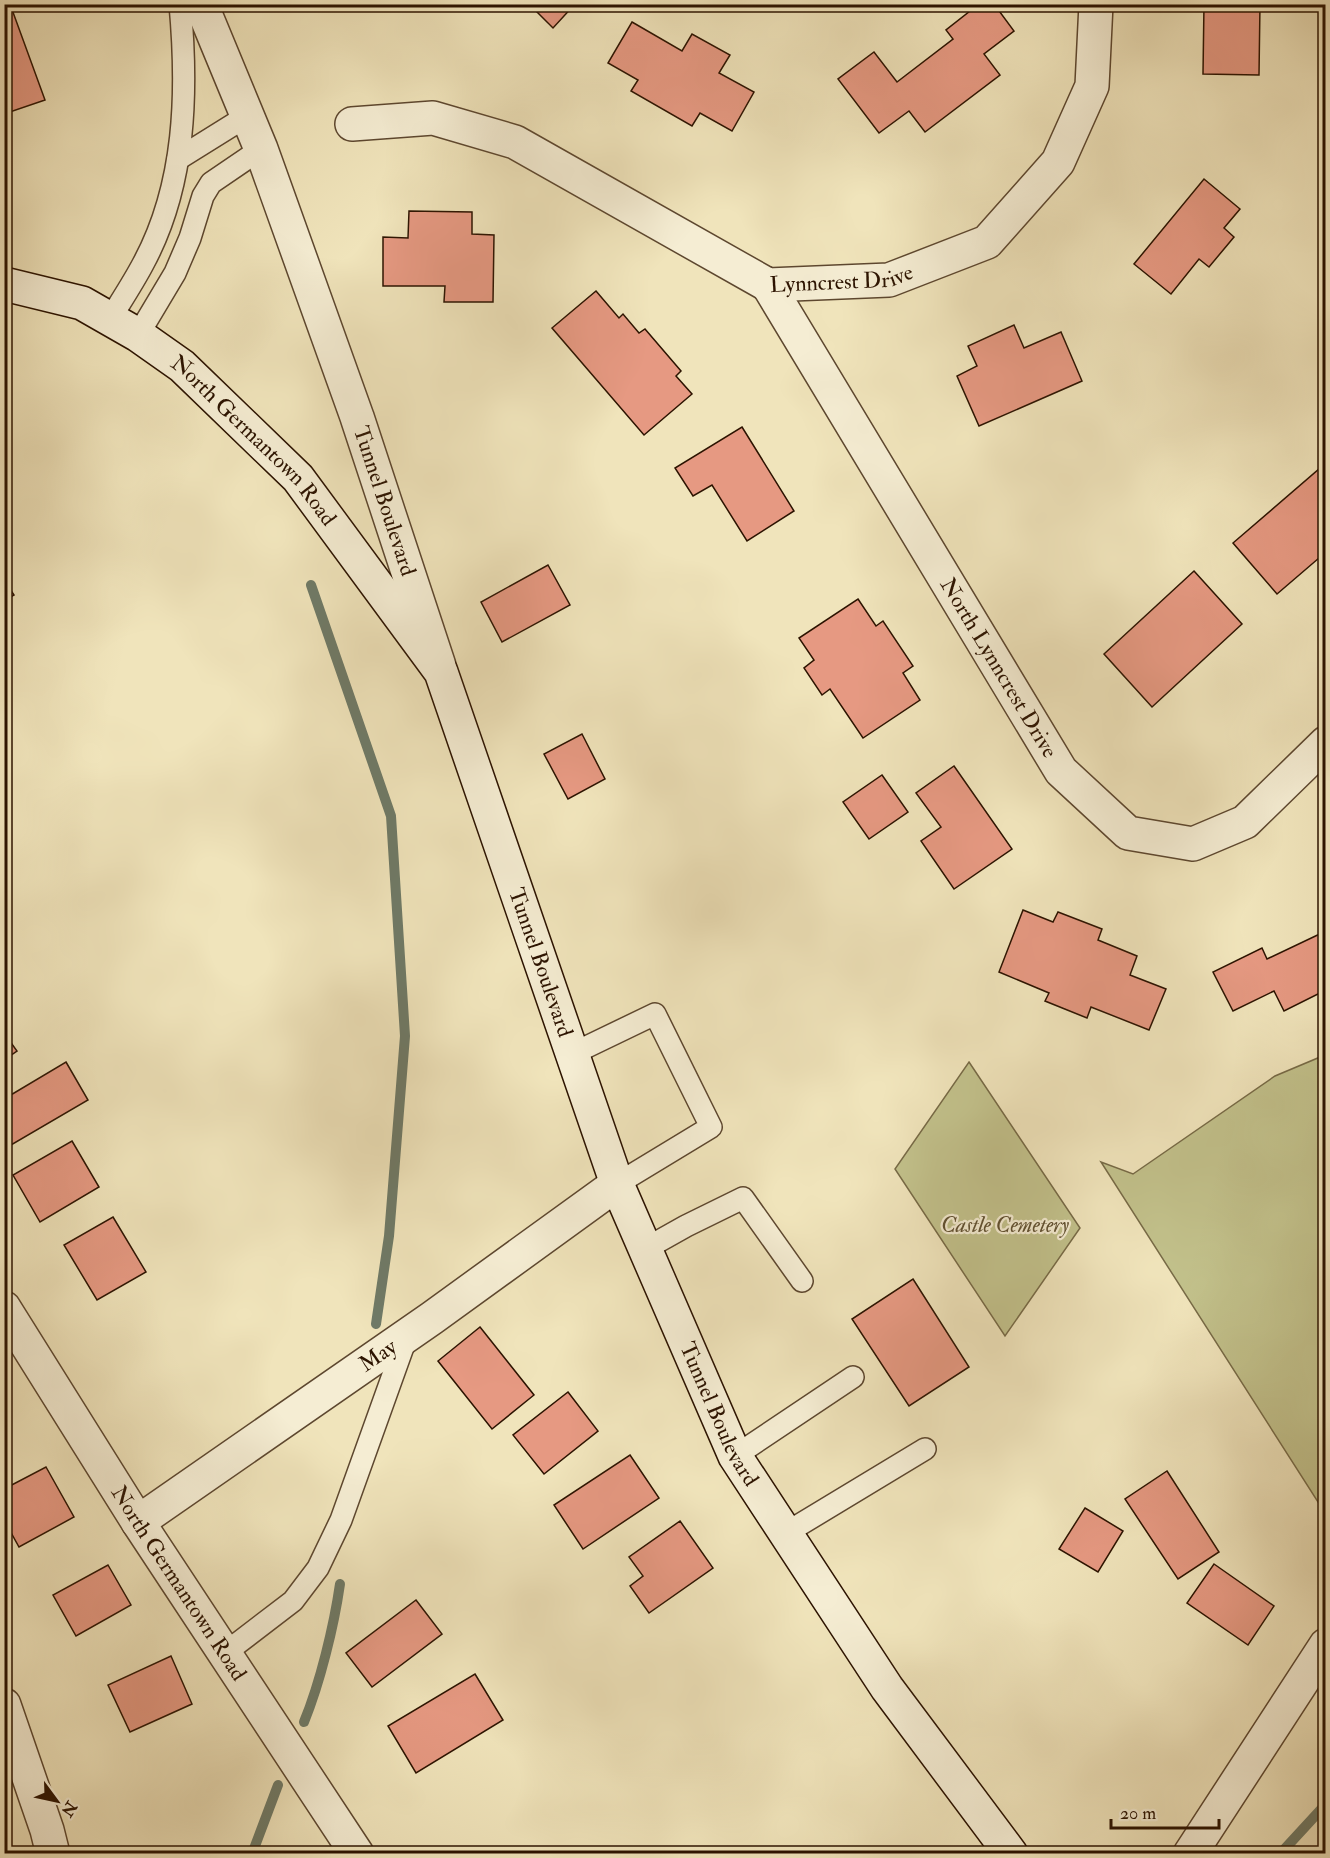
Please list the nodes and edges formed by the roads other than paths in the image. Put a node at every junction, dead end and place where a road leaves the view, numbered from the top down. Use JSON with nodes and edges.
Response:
{"nodes":[{"id":1,"x":180,"y":4,"type":"edge"},
{"id":2,"x":201,"y":4,"type":"edge"},
{"id":3,"x":1096,"y":4,"type":"edge"},
{"id":4,"x":247,"y":116,"type":"junction"},
{"id":5,"x":352,"y":124,"type":"dead end"},
{"id":6,"x":261,"y":150,"type":"junction"},
{"id":7,"x":178,"y":159,"type":"junction"},
{"id":8,"x":4,"y":284,"type":"edge"},
{"id":9,"x":768,"y":285,"type":"junction"},
{"id":10,"x":110,"y":319,"type":"junction"},
{"id":11,"x":138,"y":335,"type":"junction"},
{"id":12,"x":441,"y":672,"type":"junction"},
{"id":13,"x":1326,"y":743,"type":"edge"},
{"id":14,"x":572,"y":1054,"type":"junction"},
{"id":15,"x":617,"y":1184,"type":"junction"},
{"id":16,"x":645,"y":1249,"type":"junction"},
{"id":17,"x":802,"y":1281,"type":"dead end"},
{"id":18,"x":4,"y":1308,"type":"edge"},
{"id":19,"x":407,"y":1335,"type":"junction"},
{"id":20,"x":853,"y":1377,"type":"dead end"},
{"id":21,"x":925,"y":1449,"type":"dead end"},
{"id":22,"x":735,"y":1456,"type":"junction"},
{"id":23,"x":138,"y":1522,"type":"junction"},
{"id":24,"x":786,"y":1533,"type":"junction"},
{"id":25,"x":1326,"y":1645,"type":"edge"},
{"id":26,"x":225,"y":1653,"type":"junction"},
{"id":27,"x":4,"y":1705,"type":"edge"},
{"id":28,"x":53,"y":1854,"type":"edge"},
{"id":29,"x":357,"y":1854,"type":"edge"},
{"id":30,"x":1011,"y":1854,"type":"edge"},
{"id":31,"x":1190,"y":1854,"type":"edge"}],
"edges":[{"from":1,"to":7,"type":"lane"},
{"from":2,"to":4,"type":"street","name":"Tunnel Boulevard"},
{"from":3,"to":9,"type":"street","name":"Lynncrest Drive"},
{"from":4,"to":6,"type":"street","name":"Tunnel Boulevard"},
{"from":4,"to":7,"type":"lane"},
{"from":5,"to":9,"type":"street","name":"Lynncrest Drive"},
{"from":6,"to":11,"type":"lane"},
{"from":6,"to":12,"type":"street","name":"Tunnel Boulevard"},
{"from":7,"to":10,"type":"lane"},
{"from":8,"to":10,"type":"street","name":"North Germantown Road"},
{"from":9,"to":13,"type":"street","name":"North Lynncrest Drive"},
{"from":10,"to":11,"type":"street","name":"North Germantown Road"},
{"from":11,"to":12,"type":"street","name":"North Germantown Road"},
{"from":12,"to":14,"type":"street","name":"Tunnel Boulevard"},
{"from":14,"to":15,"type":"street","name":"Tunnel Boulevard"},
{"from":14,"to":15,"type":"lane"},
{"from":15,"to":16,"type":"street","name":"Tunnel Boulevard"},
{"from":15,"to":19,"type":"street","name":"May"},
{"from":16,"to":17,"type":"lane"},
{"from":16,"to":22,"type":"street","name":"Tunnel Boulevard"},
{"from":18,"to":23,"type":"street","name":"North Germantown Road"},
{"from":19,"to":23,"type":"street","name":"May"},
{"from":19,"to":26,"type":"lane"},
{"from":20,"to":22,"type":"lane"},
{"from":21,"to":24,"type":"lane"},
{"from":22,"to":24,"type":"street","name":"Tunnel Boulevard"},
{"from":23,"to":26,"type":"street","name":"North Germantown Road"},
{"from":24,"to":30,"type":"street","name":"Tunnel Boulevard"},
{"from":25,"to":31,"type":"street"},
{"from":26,"to":29,"type":"street","name":"North Germantown Road"},
{"from":27,"to":28,"type":"street"}]}
